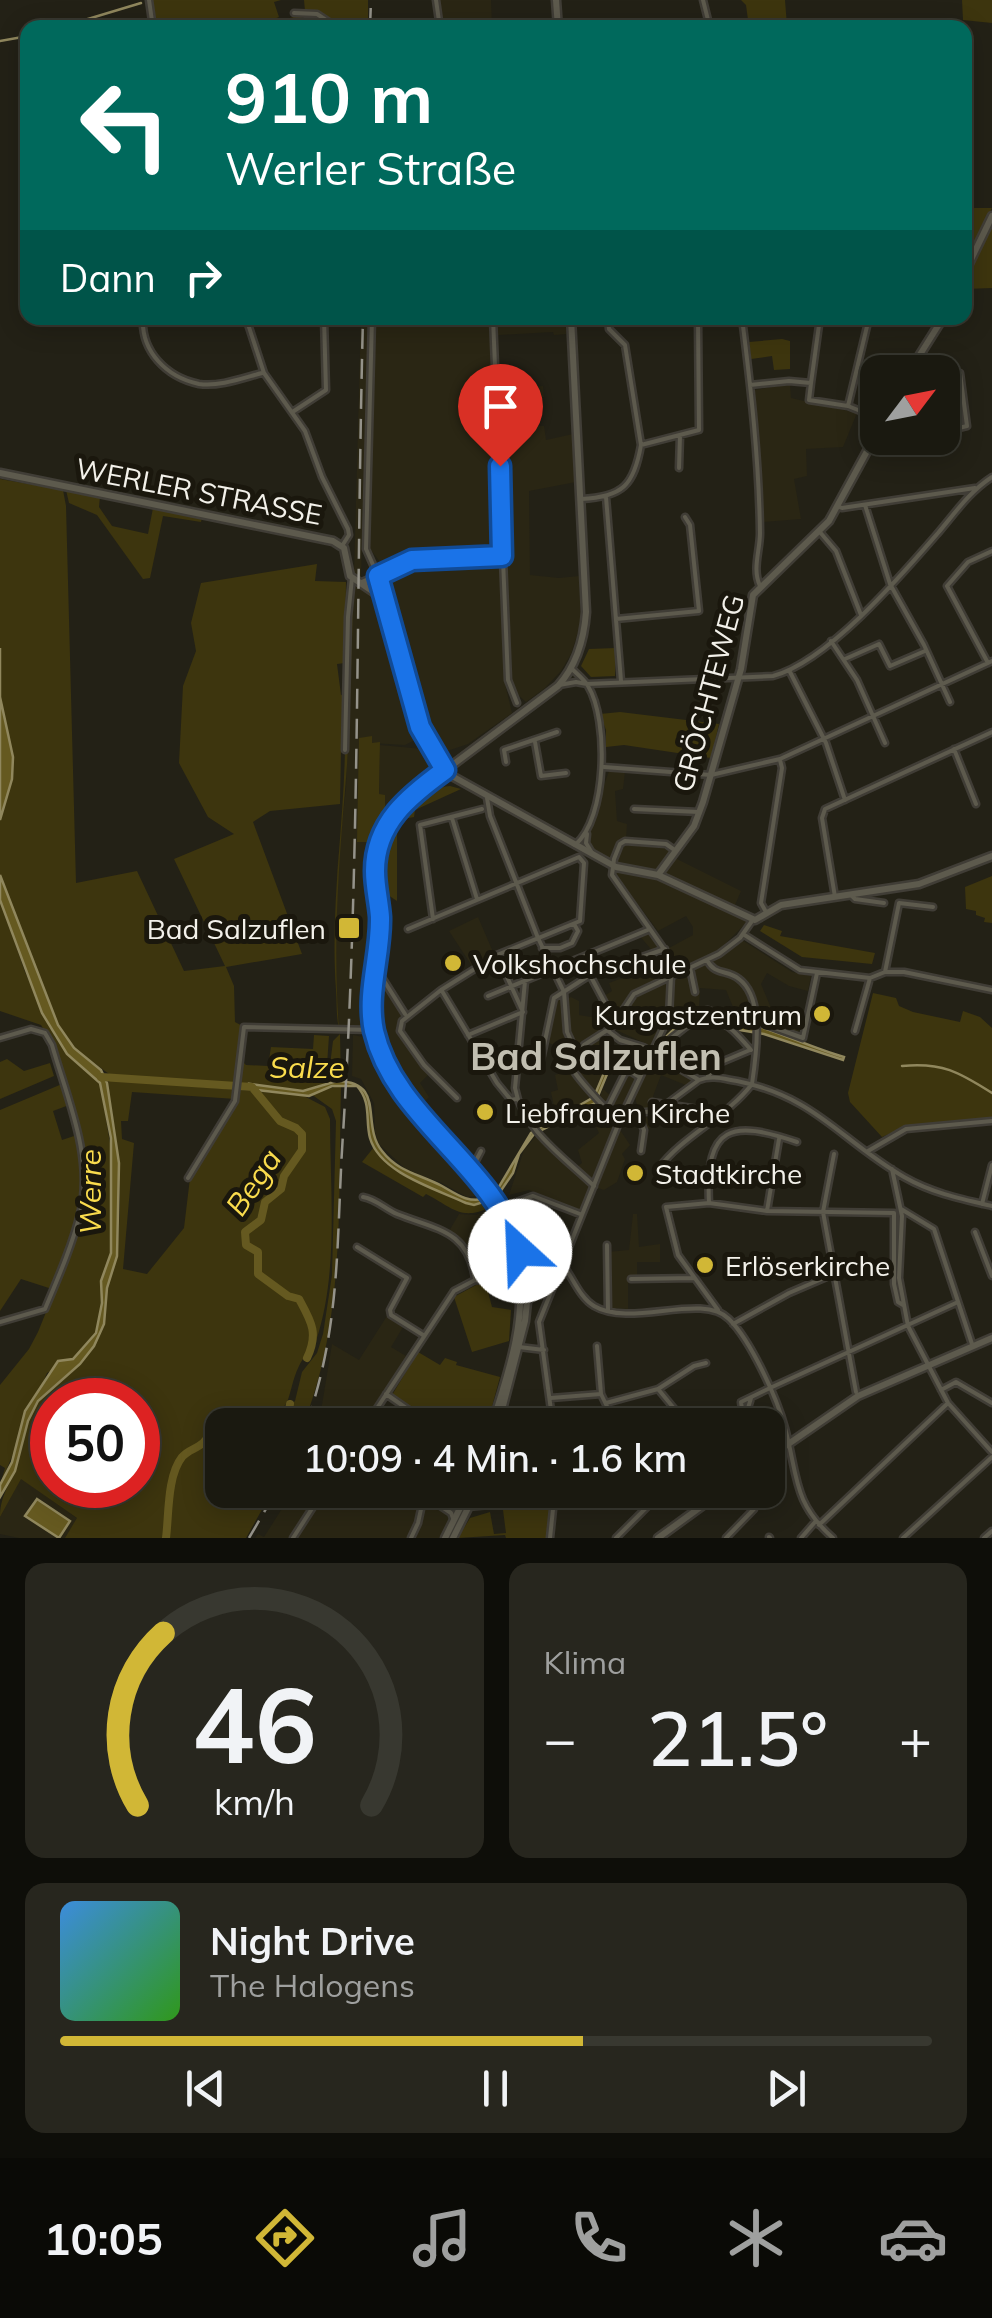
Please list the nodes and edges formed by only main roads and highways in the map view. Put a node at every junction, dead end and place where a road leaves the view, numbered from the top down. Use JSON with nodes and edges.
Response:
{"nodes":[{"id":1,"x":992,"y":216,"type":"edge"},
{"id":2,"x":972,"y":257,"type":"edge"},
{"id":3,"x":571,"y":325,"type":"edge"},
{"id":4,"x":939,"y":325,"type":"edge"},
{"id":5,"x":920,"y":355,"type":"edge"},
{"id":6,"x":865,"y":455,"type":"edge"},
{"id":7,"x":0,"y":473,"type":"edge"},
{"id":8,"x":362,"y":583,"type":"junction"},
{"id":9,"x":390,"y":609,"type":"junction"},
{"id":10,"x":445,"y":770,"type":"junction"},
{"id":11,"x":992,"y":856,"type":"edge"},
{"id":12,"x":658,"y":876,"type":"junction"},
{"id":13,"x":500,"y":1208,"type":"junction"},
{"id":14,"x":523,"y":1282,"type":"junction"},
{"id":15,"x":992,"y":1338,"type":"edge"},
{"id":16,"x":499,"y":1408,"type":"edge"},
{"id":17,"x":500,"y":1408,"type":"edge"},
{"id":18,"x":785,"y":1445,"type":"edge"},
{"id":19,"x":460,"y":1508,"type":"edge"},
{"id":20,"x":470,"y":1508,"type":"edge"},
{"id":21,"x":699,"y":1508,"type":"edge"},
{"id":22,"x":445,"y":1538,"type":"edge"},
{"id":23,"x":453,"y":1538,"type":"edge"},
{"id":24,"x":658,"y":1538,"type":"edge"}],
"edges":[{"from":1,"to":2,"type":"main road"},
{"from":3,"to":10,"type":"main road"},
{"from":4,"to":5,"type":"main road"},
{"from":6,"to":12,"type":"main road","name":"GRÖCHTEWEG"},
{"from":7,"to":8,"type":"main road","name":"WERLER STRASSE"},
{"from":8,"to":9,"type":"main road"},
{"from":8,"to":9,"type":"main road"},
{"from":9,"to":10,"type":"main road"},
{"from":10,"to":12,"type":"main road"},
{"from":10,"to":13,"type":"main road"},
{"from":11,"to":12,"type":"main road"},
{"from":13,"to":14,"type":"main road"},
{"from":13,"to":14,"type":"main road"},
{"from":14,"to":16,"type":"main road"},
{"from":14,"to":17,"type":"main road"},
{"from":15,"to":18,"type":"main road"},
{"from":19,"to":22,"type":"main road"},
{"from":20,"to":23,"type":"main road"},
{"from":21,"to":24,"type":"main road"}]}
